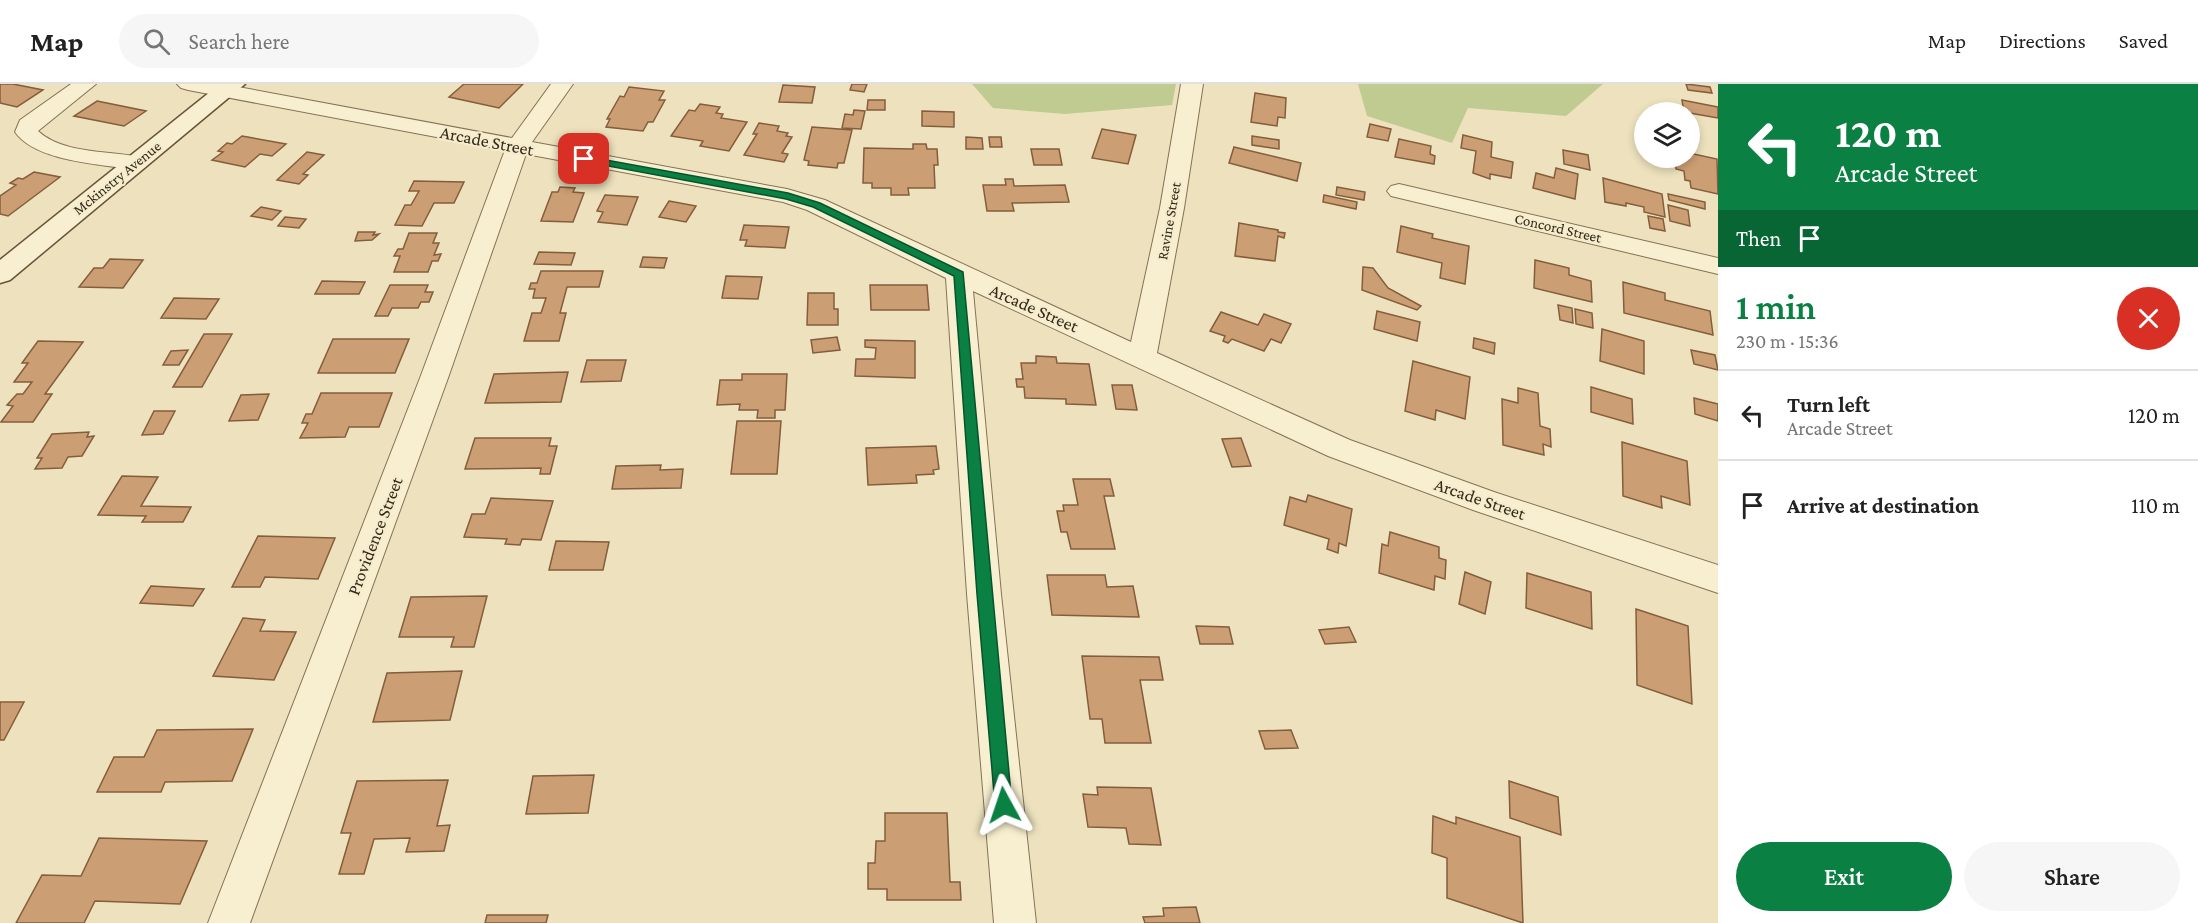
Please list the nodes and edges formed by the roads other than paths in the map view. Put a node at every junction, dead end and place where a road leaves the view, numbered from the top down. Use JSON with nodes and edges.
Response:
{"nodes":[{"id":1,"x":85,"y":84,"type":"edge"},
{"id":2,"x":188,"y":84,"type":"edge"},
{"id":3,"x":562,"y":84,"type":"edge"},
{"id":4,"x":1192,"y":84,"type":"edge"},
{"id":5,"x":230,"y":87,"type":"edge"},
{"id":6,"x":517,"y":147,"type":"junction"},
{"id":7,"x":136,"y":163,"type":"junction"},
{"id":8,"x":1399,"y":191,"type":"dead end"},
{"id":9,"x":1718,"y":266,"type":"edge"},
{"id":10,"x":0,"y":274,"type":"edge"},
{"id":11,"x":959,"y":274,"type":"junction"},
{"id":12,"x":1142,"y":357,"type":"junction"},
{"id":13,"x":1718,"y":579,"type":"edge"},
{"id":14,"x":229,"y":923,"type":"edge"},
{"id":15,"x":1015,"y":923,"type":"edge"}],
"edges":[{"from":1,"to":7,"type":"street"},
{"from":2,"to":5,"type":"street","name":"Arcade Street"},
{"from":3,"to":6,"type":"street","name":"Providence Street"},
{"from":4,"to":12,"type":"street","name":"Ravine Street"},
{"from":5,"to":6,"type":"street","name":"Arcade Street"},
{"from":5,"to":7,"type":"street","name":"Mckinstry Avenue"},
{"from":6,"to":11,"type":"street","name":"Arcade Street"},
{"from":6,"to":14,"type":"street","name":"Providence Street"},
{"from":7,"to":10,"type":"street","name":"Mckinstry Avenue"},
{"from":8,"to":9,"type":"street","name":"Concord Street"},
{"from":11,"to":12,"type":"street","name":"Arcade Street"},
{"from":11,"to":15,"type":"street"},
{"from":12,"to":13,"type":"street","name":"Arcade Street"}]}
